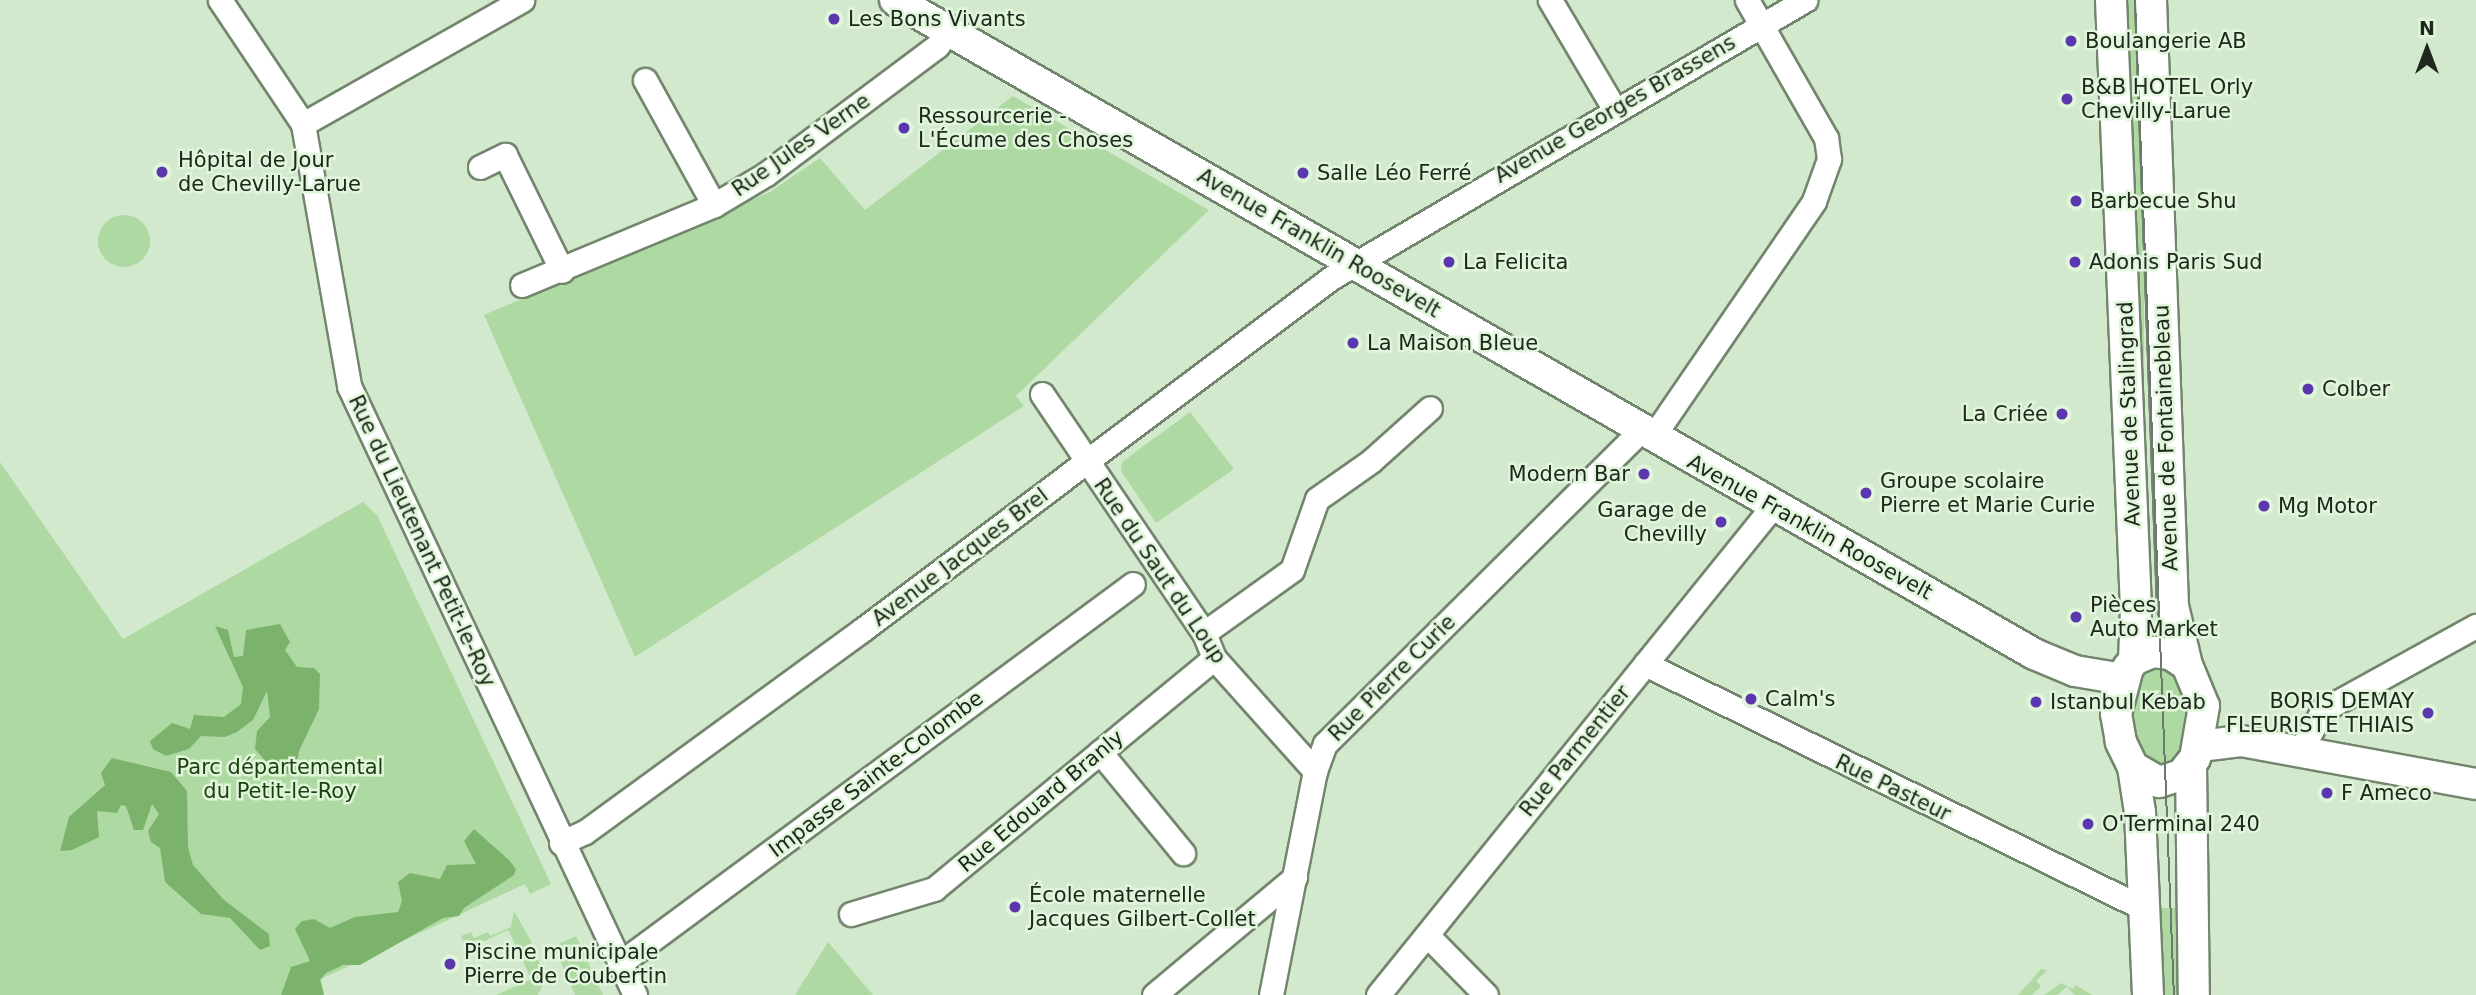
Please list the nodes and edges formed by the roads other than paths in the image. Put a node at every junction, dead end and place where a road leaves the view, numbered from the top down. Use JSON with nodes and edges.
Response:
{"nodes":[{"id":1,"x":220,"y":0,"type":"edge"},
{"id":2,"x":522,"y":0,"type":"edge"},
{"id":3,"x":895,"y":0,"type":"edge"},
{"id":4,"x":1550,"y":0,"type":"edge"},
{"id":5,"x":1747,"y":0,"type":"edge"},
{"id":6,"x":1805,"y":0,"type":"edge"},
{"id":7,"x":2111,"y":0,"type":"edge"},
{"id":8,"x":2151,"y":0,"type":"edge"},
{"id":9,"x":1760,"y":25,"type":"junction"},
{"id":10,"x":950,"y":31,"type":"junction"},
{"id":11,"x":645,"y":80,"type":"dead end"},
{"id":12,"x":1615,"y":110,"type":"junction"},
{"id":13,"x":303,"y":124,"type":"junction"},
{"id":14,"x":480,"y":167,"type":"dead end"},
{"id":15,"x":714,"y":205,"type":"junction"},
{"id":16,"x":1355,"y":263,"type":"junction"},
{"id":17,"x":562,"y":271,"type":"junction"},
{"id":18,"x":522,"y":285,"type":"dead end"},
{"id":19,"x":1042,"y":394,"type":"dead end"},
{"id":20,"x":1430,"y":408,"type":"dead end"},
{"id":21,"x":1646,"y":434,"type":"junction"},
{"id":22,"x":1087,"y":463,"type":"junction"},
{"id":23,"x":1772,"y":507,"type":"junction"},
{"id":24,"x":1133,"y":584,"type":"dead end"},
{"id":25,"x":2476,"y":626,"type":"edge"},
{"id":26,"x":1204,"y":633,"type":"junction"},
{"id":27,"x":2034,"y":654,"type":"junction"},
{"id":28,"x":1214,"y":657,"type":"junction"},
{"id":29,"x":1645,"y":664,"type":"junction"},
{"id":30,"x":2186,"y":665,"type":"junction"},
{"id":31,"x":2129,"y":670,"type":"junction"},
{"id":32,"x":2204,"y":706,"type":"junction"},
{"id":33,"x":2116,"y":714,"type":"junction"},
{"id":34,"x":2303,"y":745,"type":"junction"},
{"id":35,"x":1100,"y":752,"type":"junction"},
{"id":36,"x":2195,"y":756,"type":"junction"},
{"id":37,"x":2133,"y":767,"type":"junction"},
{"id":38,"x":1315,"y":771,"type":"junction"},
{"id":39,"x":2476,"y":784,"type":"edge"},
{"id":40,"x":561,"y":843,"type":"junction"},
{"id":41,"x":1183,"y":853,"type":"dead end"},
{"id":42,"x":1295,"y":877,"type":"junction"},
{"id":43,"x":2143,"y":908,"type":"junction"},
{"id":44,"x":851,"y":914,"type":"dead end"},
{"id":45,"x":1427,"y":935,"type":"junction"},
{"id":46,"x":620,"y":964,"type":"junction"},
{"id":47,"x":635,"y":995,"type":"edge"},
{"id":48,"x":1154,"y":995,"type":"edge"},
{"id":49,"x":1271,"y":995,"type":"edge"},
{"id":50,"x":1378,"y":995,"type":"edge"},
{"id":51,"x":1486,"y":995,"type":"edge"},
{"id":52,"x":2148,"y":995,"type":"edge"},
{"id":53,"x":2194,"y":995,"type":"edge"}],
"edges":[{"from":1,"to":13,"type":"street","name":"Rue du Lieutenant Petit-le-Roy"},
{"from":2,"to":13,"type":"street"},
{"from":3,"to":10,"type":"main road","name":"Avenue Franklin Roosevelt"},
{"from":4,"to":12,"type":"street"},
{"from":5,"to":9,"type":"street","name":"Rue Pierre Curie"},
{"from":6,"to":9,"type":"street","name":"Avenue Georges Brassens"},
{"from":7,"to":31,"type":"main road","name":"Avenue de Stalingrad"},
{"from":8,"to":30,"type":"main road","name":"Avenue de Fontainebleau"},
{"from":9,"to":12,"type":"street","name":"Avenue Georges Brassens"},
{"from":9,"to":21,"type":"street","name":"Rue Pierre Curie"},
{"from":10,"to":15,"type":"street","name":"Rue Jules Verne"},
{"from":10,"to":16,"type":"main road","name":"Avenue Franklin Roosevelt"},
{"from":11,"to":15,"type":"street"},
{"from":12,"to":16,"type":"street","name":"Avenue Georges Brassens"},
{"from":13,"to":40,"type":"street","name":"Rue du Lieutenant Petit-le-Roy"},
{"from":14,"to":17,"type":"street"},
{"from":15,"to":17,"type":"street","name":"Rue Jules Verne"},
{"from":16,"to":21,"type":"main road","name":"Avenue Franklin Roosevelt"},
{"from":16,"to":22,"type":"street","name":"Avenue Jacques Brel"},
{"from":17,"to":18,"type":"street","name":"Rue Jules Verne"},
{"from":19,"to":22,"type":"street","name":"Rue du Saut du Loup"},
{"from":20,"to":26,"type":"street"},
{"from":21,"to":23,"type":"main road","name":"Avenue Franklin Roosevelt"},
{"from":21,"to":38,"type":"street","name":"Rue Pierre Curie"},
{"from":22,"to":26,"type":"street","name":"Rue du Saut du Loup"},
{"from":22,"to":40,"type":"street","name":"Avenue Jacques Brel"},
{"from":23,"to":27,"type":"main road","name":"Avenue Franklin Roosevelt"},
{"from":23,"to":29,"type":"street","name":"Rue Parmentier"},
{"from":24,"to":46,"type":"street","name":"Impasse Sainte-Colombe"},
{"from":25,"to":34,"type":"street"},
{"from":26,"to":28,"type":"street","name":"Rue du Saut du Loup"},
{"from":27,"to":31,"type":"main road","name":"Avenue Franklin Roosevelt"},
{"from":27,"to":33,"type":"main road","name":"Avenue Franklin Roosevelt"},
{"from":28,"to":35,"type":"street","name":"Rue Edouard Branly"},
{"from":28,"to":38,"type":"street","name":"Rue du Saut du Loup"},
{"from":29,"to":43,"type":"street","name":"Rue Pasteur"},
{"from":29,"to":45,"type":"street","name":"Rue Parmentier"},
{"from":30,"to":31,"type":"main road"},
{"from":30,"to":32,"type":"main road"},
{"from":31,"to":33,"type":"main road"},
{"from":32,"to":34,"type":"main road"},
{"from":32,"to":36,"type":"main road"},
{"from":33,"to":37,"type":"main road"},
{"from":34,"to":36,"type":"main road"},
{"from":34,"to":39,"type":"main road"},
{"from":35,"to":41,"type":"street"},
{"from":35,"to":44,"type":"street","name":"Rue Edouard Branly"},
{"from":36,"to":37,"type":"main road"},
{"from":36,"to":53,"type":"main road"},
{"from":37,"to":43,"type":"main road"},
{"from":38,"to":42,"type":"street","name":"Rue Pierre Curie"},
{"from":40,"to":46,"type":"street","name":"Rue du Lieutenant Petit-le-Roy"},
{"from":42,"to":48,"type":"street"},
{"from":42,"to":49,"type":"street","name":"Rue Pierre Curie"},
{"from":43,"to":52,"type":"main road"},
{"from":45,"to":50,"type":"street","name":"Rue Parmentier"},
{"from":45,"to":51,"type":"street"},
{"from":46,"to":47,"type":"street","name":"Rue du Lieutenant Petit-le-Roy"}]}
